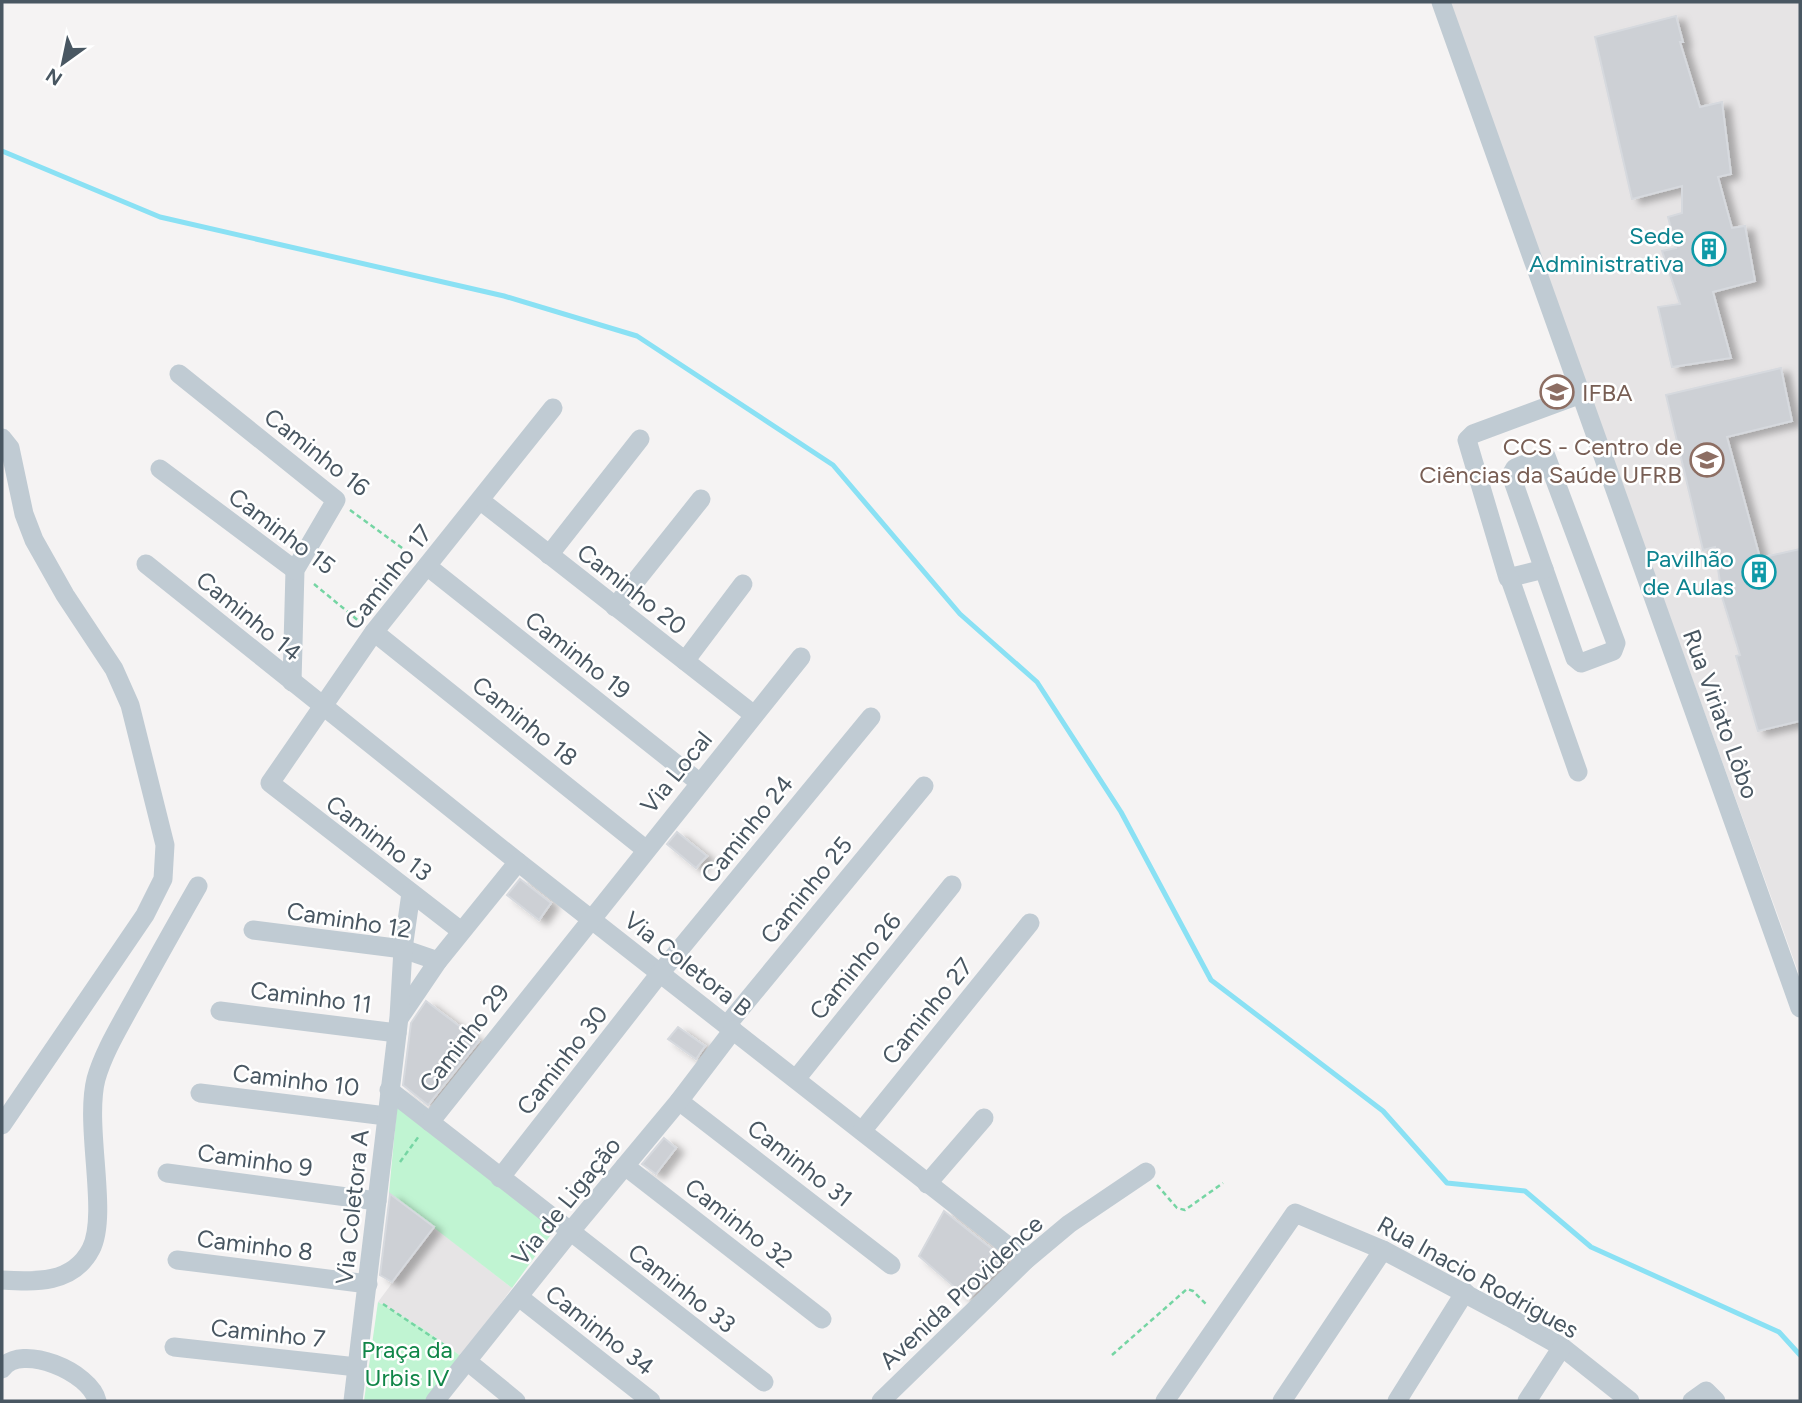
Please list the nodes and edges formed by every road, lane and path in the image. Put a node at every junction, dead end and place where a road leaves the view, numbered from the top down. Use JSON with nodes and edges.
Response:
{"nodes":[{"id":1,"x":1441,"y":2,"type":"edge"},
{"id":2,"x":179,"y":374,"type":"dead end"},
{"id":3,"x":1581,"y":394,"type":"junction"},
{"id":4,"x":553,"y":408,"type":"dead end"},
{"id":5,"x":2,"y":438,"type":"edge"},
{"id":6,"x":640,"y":439,"type":"dead end"},
{"id":7,"x":160,"y":469,"type":"dead end"},
{"id":8,"x":701,"y":499,"type":"dead end"},
{"id":9,"x":336,"y":500,"type":"junction"},
{"id":10,"x":481,"y":501,"type":"junction"},
{"id":11,"x":549,"y":555,"type":"junction"},
{"id":12,"x":146,"y":565,"type":"dead end"},
{"id":13,"x":427,"y":566,"type":"junction"},
{"id":14,"x":1544,"y":569,"type":"junction"},
{"id":15,"x":295,"y":570,"type":"junction"},
{"id":16,"x":1510,"y":579,"type":"junction"},
{"id":17,"x":743,"y":584,"type":"dead end"},
{"id":18,"x":615,"y":607,"type":"junction"},
{"id":19,"x":374,"y":632,"type":"junction"},
{"id":20,"x":801,"y":657,"type":"dead end"},
{"id":21,"x":685,"y":661,"type":"junction"},
{"id":22,"x":292,"y":682,"type":"junction"},
{"id":23,"x":321,"y":705,"type":"junction"},
{"id":24,"x":754,"y":715,"type":"junction"},
{"id":25,"x":871,"y":717,"type":"dead end"},
{"id":26,"x":1578,"y":772,"type":"dead end"},
{"id":27,"x":270,"y":783,"type":"joint"},
{"id":28,"x":699,"y":783,"type":"junction"},
{"id":29,"x":924,"y":786,"type":"dead end"},
{"id":30,"x":645,"y":849,"type":"junction"},
{"id":31,"x":518,"y":862,"type":"junction"},
{"id":32,"x":952,"y":885,"type":"dead end"},
{"id":33,"x":198,"y":886,"type":"dead end"},
{"id":34,"x":411,"y":893,"type":"junction"},
{"id":35,"x":590,"y":918,"type":"junction"},
{"id":36,"x":1030,"y":923,"type":"dead end"},
{"id":37,"x":253,"y":930,"type":"dead end"},
{"id":38,"x":461,"y":931,"type":"junction"},
{"id":39,"x":403,"y":949,"type":"junction"},
{"id":40,"x":438,"y":961,"type":"junction"},
{"id":41,"x":661,"y":972,"type":"junction"},
{"id":42,"x":1800,"y":1008,"type":"edge"},
{"id":43,"x":220,"y":1011,"type":"dead end"},
{"id":44,"x":398,"y":1025,"type":"junction"},
{"id":45,"x":730,"y":1027,"type":"junction"},
{"id":46,"x":796,"y":1079,"type":"junction"},
{"id":47,"x":389,"y":1090,"type":"junction"},
{"id":48,"x":200,"y":1093,"type":"dead end"},
{"id":49,"x":680,"y":1101,"type":"junction"},
{"id":50,"x":386,"y":1116,"type":"junction"},
{"id":51,"x":984,"y":1118,"type":"dead end"},
{"id":52,"x":430,"y":1122,"type":"junction"},
{"id":53,"x":2,"y":1125,"type":"edge"},
{"id":54,"x":862,"y":1131,"type":"junction"},
{"id":55,"x":625,"y":1166,"type":"junction"},
{"id":56,"x":1146,"y":1172,"type":"joint"},
{"id":57,"x":167,"y":1173,"type":"dead end"},
{"id":58,"x":500,"y":1178,"type":"junction"},
{"id":59,"x":1223,"y":1183,"type":"dead end"},
{"id":60,"x":927,"y":1184,"type":"junction"},
{"id":61,"x":378,"y":1195,"type":"junction"},
{"id":62,"x":570,"y":1232,"type":"junction"},
{"id":63,"x":1383,"y":1250,"type":"junction"},
{"id":64,"x":177,"y":1260,"type":"dead end"},
{"id":65,"x":1026,"y":1260,"type":"junction"},
{"id":66,"x":891,"y":1265,"type":"dead end"},
{"id":67,"x":2,"y":1280,"type":"edge"},
{"id":68,"x":368,"y":1290,"type":"junction"},
{"id":69,"x":1465,"y":1292,"type":"junction"},
{"id":70,"x":519,"y":1297,"type":"junction"},
{"id":71,"x":1221,"y":1318,"type":"junction"},
{"id":72,"x":822,"y":1319,"type":"dead end"},
{"id":73,"x":174,"y":1347,"type":"dead end"},
{"id":74,"x":1562,"y":1348,"type":"junction"},
{"id":75,"x":1112,"y":1355,"type":"dead end"},
{"id":76,"x":467,"y":1362,"type":"junction"},
{"id":77,"x":357,"y":1367,"type":"junction"},
{"id":78,"x":2,"y":1369,"type":"edge"},
{"id":79,"x":764,"y":1382,"type":"dead end"},
{"id":80,"x":97,"y":1401,"type":"edge"},
{"id":81,"x":353,"y":1401,"type":"edge"},
{"id":82,"x":435,"y":1401,"type":"edge"},
{"id":83,"x":516,"y":1401,"type":"edge"},
{"id":84,"x":651,"y":1401,"type":"edge"},
{"id":85,"x":881,"y":1401,"type":"edge"},
{"id":86,"x":1165,"y":1401,"type":"edge"},
{"id":87,"x":1282,"y":1401,"type":"edge"},
{"id":88,"x":1397,"y":1401,"type":"edge"},
{"id":89,"x":1527,"y":1401,"type":"edge"},
{"id":90,"x":1630,"y":1401,"type":"edge"},
{"id":91,"x":1692,"y":1401,"type":"edge"},
{"id":92,"x":1716,"y":1401,"type":"edge"}],
"edges":[{"from":1,"to":3,"type":"street","name":"Rua Viriato Lôbo"},
{"from":2,"to":9,"type":"street","name":"Caminho 16"},
{"from":3,"to":16,"type":"street"},
{"from":3,"to":42,"type":"street","name":"Rua Viriato Lôbo"},
{"from":4,"to":10,"type":"street","name":"Caminho 17"},
{"from":5,"to":53,"type":"street"},
{"from":6,"to":11,"type":"street"},
{"from":7,"to":15,"type":"street","name":"Caminho 15"},
{"from":8,"to":18,"type":"street"},
{"from":9,"to":13,"type":"path","name":"Caminho 16"},
{"from":9,"to":15,"type":"street"},
{"from":10,"to":11,"type":"street","name":"Caminho 20"},
{"from":10,"to":13,"type":"street","name":"Caminho 17"},
{"from":11,"to":18,"type":"street","name":"Caminho 20"},
{"from":12,"to":22,"type":"street","name":"Caminho 14"},
{"from":13,"to":19,"type":"street","name":"Caminho 17"},
{"from":13,"to":28,"type":"street","name":"Caminho 19"},
{"from":14,"to":14,"type":"street"},
{"from":14,"to":16,"type":"street"},
{"from":15,"to":19,"type":"path","name":"Caminho 15"},
{"from":15,"to":22,"type":"street"},
{"from":16,"to":26,"type":"street"},
{"from":17,"to":21,"type":"street"},
{"from":18,"to":21,"type":"street","name":"Caminho 20"},
{"from":19,"to":23,"type":"street","name":"Caminho 17"},
{"from":19,"to":30,"type":"street","name":"Caminho 18"},
{"from":20,"to":24,"type":"street","name":"Via Local"},
{"from":21,"to":24,"type":"street","name":"Caminho 20"},
{"from":22,"to":23,"type":"street","name":"Caminho 14"},
{"from":23,"to":27,"type":"street","name":"Caminho 17"},
{"from":23,"to":31,"type":"street","name":"Via Coletora B"},
{"from":24,"to":28,"type":"street","name":"Via Local"},
{"from":25,"to":41,"type":"street","name":"Caminho 24"},
{"from":27,"to":34,"type":"street","name":"Caminho 13"},
{"from":28,"to":30,"type":"street","name":"Via Local"},
{"from":29,"to":45,"type":"street","name":"Caminho 25"},
{"from":30,"to":35,"type":"street","name":"Via Local"},
{"from":31,"to":35,"type":"street","name":"Via Coletora B"},
{"from":31,"to":38,"type":"street","name":"Via Coletora A"},
{"from":32,"to":46,"type":"street","name":"Caminho 26"},
{"from":33,"to":67,"type":"street"},
{"from":34,"to":38,"type":"street","name":"Caminho 13"},
{"from":34,"to":39,"type":"street","name":"Via Coletora A"},
{"from":35,"to":41,"type":"street","name":"Via Coletora B"},
{"from":35,"to":52,"type":"street","name":"Caminho 29"},
{"from":36,"to":54,"type":"street","name":"Caminho 27"},
{"from":37,"to":39,"type":"street","name":"Caminho 12"},
{"from":38,"to":40,"type":"street","name":"Via Coletora A"},
{"from":39,"to":40,"type":"street","name":"Caminho 12"},
{"from":39,"to":44,"type":"street","name":"Via Coletora A"},
{"from":40,"to":44,"type":"street","name":"Via Coletora A"},
{"from":41,"to":45,"type":"street","name":"Via Coletora B"},
{"from":41,"to":58,"type":"street","name":"Caminho 30"},
{"from":43,"to":44,"type":"street","name":"Caminho 11"},
{"from":44,"to":47,"type":"street","name":"Via Coletora A"},
{"from":45,"to":46,"type":"street","name":"Via Coletora B"},
{"from":45,"to":49,"type":"street","name":"Via de Ligação"},
{"from":46,"to":54,"type":"street","name":"Via Coletora B"},
{"from":47,"to":50,"type":"street","name":"Via Coletora A"},
{"from":47,"to":52,"type":"street","name":"Caminho 33"},
{"from":48,"to":50,"type":"street","name":"Caminho 10"},
{"from":49,"to":55,"type":"street","name":"Via de Ligação"},
{"from":49,"to":66,"type":"street","name":"Caminho 31"},
{"from":50,"to":61,"type":"street","name":"Via Coletora A"},
{"from":51,"to":60,"type":"street"},
{"from":52,"to":58,"type":"street","name":"Caminho 33"},
{"from":52,"to":61,"type":"path","name":"Caminho 29"},
{"from":54,"to":60,"type":"street","name":"Via Coletora B"},
{"from":55,"to":62,"type":"street","name":"Via de Ligação"},
{"from":55,"to":72,"type":"street","name":"Caminho 32"},
{"from":56,"to":59,"type":"path"},
{"from":56,"to":65,"type":"street","name":"Avenida Providence"},
{"from":57,"to":61,"type":"street","name":"Caminho 9"},
{"from":58,"to":62,"type":"street","name":"Caminho 33"},
{"from":60,"to":65,"type":"street","name":"Via Coletora B"},
{"from":61,"to":68,"type":"street","name":"Via Coletora A"},
{"from":62,"to":70,"type":"street","name":"Via de Ligação"},
{"from":62,"to":79,"type":"street","name":"Caminho 33"},
{"from":63,"to":69,"type":"street","name":"Rua Inacio Rodrigues"},
{"from":63,"to":71,"type":"street","name":"Rua Inacio Rodrigues"},
{"from":63,"to":87,"type":"street"},
{"from":64,"to":68,"type":"street","name":"Caminho 8"},
{"from":65,"to":85,"type":"street","name":"Avenida Providence"},
{"from":68,"to":76,"type":"path"},
{"from":68,"to":77,"type":"street","name":"Via Coletora A"},
{"from":69,"to":74,"type":"street","name":"Rua Inacio Rodrigues"},
{"from":69,"to":88,"type":"street"},
{"from":70,"to":76,"type":"street","name":"Via de Ligação"},
{"from":70,"to":84,"type":"street","name":"Caminho 34"},
{"from":71,"to":75,"type":"path"},
{"from":71,"to":86,"type":"street"},
{"from":73,"to":77,"type":"street","name":"Caminho 7"},
{"from":74,"to":89,"type":"street"},
{"from":74,"to":90,"type":"street","name":"Rua Inacio Rodrigues"},
{"from":76,"to":82,"type":"street","name":"Via de Ligação"},
{"from":76,"to":83,"type":"street"},
{"from":77,"to":81,"type":"street","name":"Via Coletora A"},
{"from":78,"to":80,"type":"street"},
{"from":91,"to":92,"type":"street"}]}
